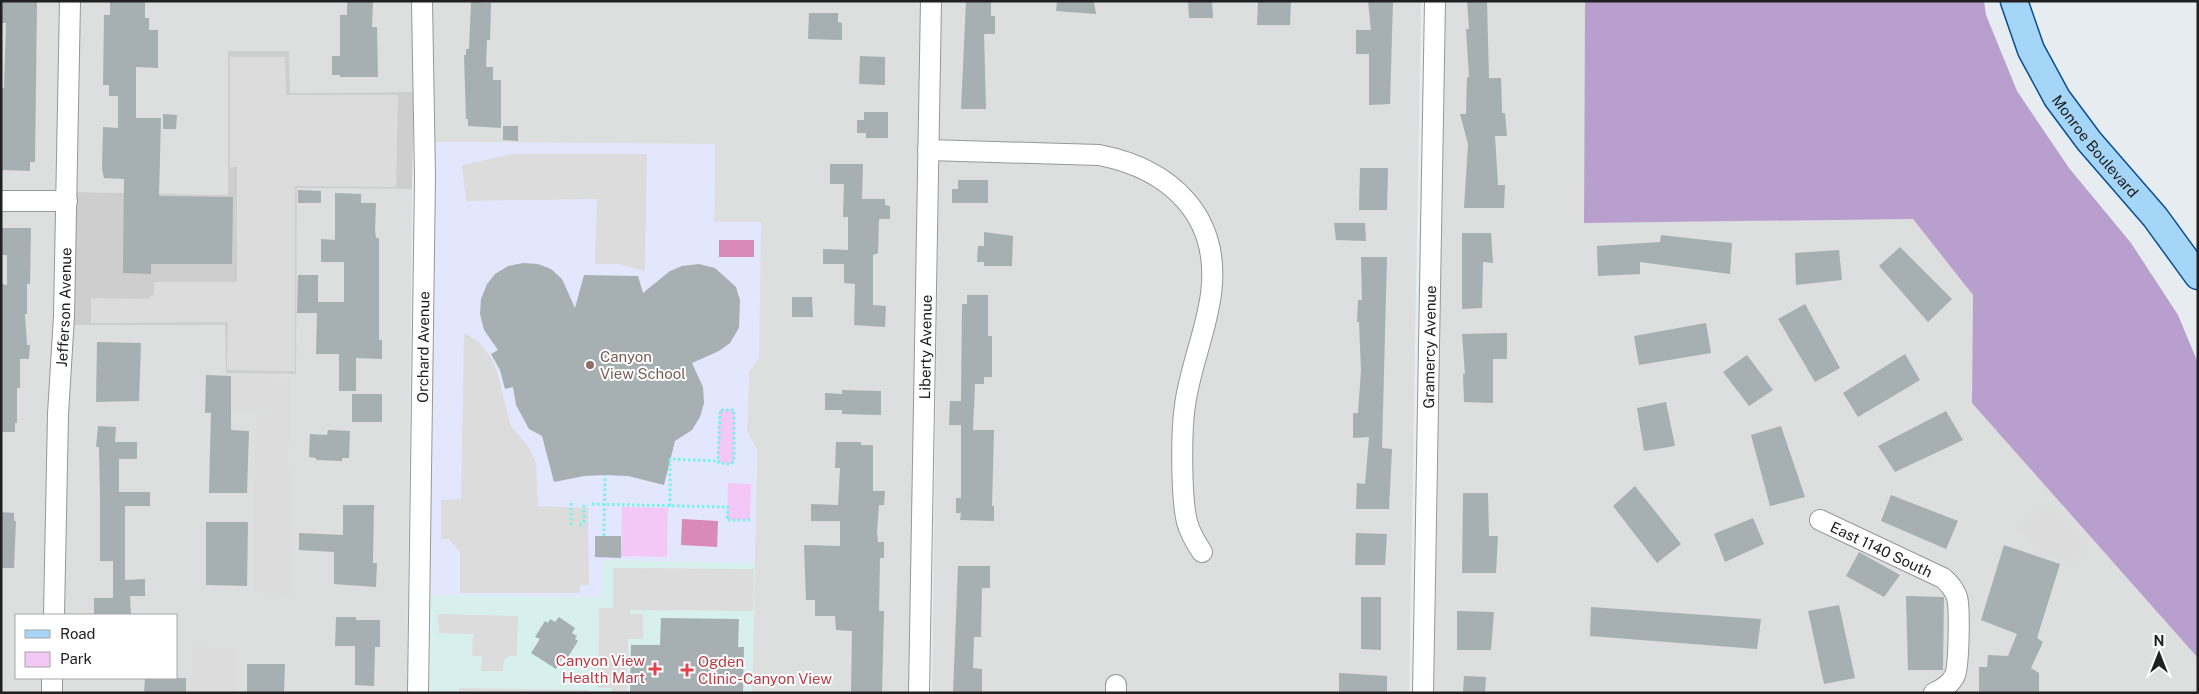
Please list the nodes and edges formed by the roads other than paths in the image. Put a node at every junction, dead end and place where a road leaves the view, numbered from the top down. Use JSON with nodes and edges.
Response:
{"nodes":[{"id":1,"x":70,"y":1,"type":"edge"},
{"id":2,"x":422,"y":1,"type":"edge"},
{"id":3,"x":931,"y":1,"type":"edge"},
{"id":4,"x":1434,"y":1,"type":"edge"},
{"id":5,"x":2014,"y":1,"type":"edge"},
{"id":6,"x":928,"y":150,"type":"junction"},
{"id":7,"x":1,"y":201,"type":"edge"},
{"id":8,"x":67,"y":201,"type":"junction"},
{"id":9,"x":2198,"y":276,"type":"edge"},
{"id":10,"x":1820,"y":520,"type":"dead end"},
{"id":11,"x":1202,"y":552,"type":"dead end"},
{"id":12,"x":54,"y":614,"type":"edge"},
{"id":13,"x":52,"y":679,"type":"edge"},
{"id":14,"x":52,"y":693,"type":"edge"},
{"id":15,"x":418,"y":693,"type":"edge"},
{"id":16,"x":920,"y":693,"type":"edge"},
{"id":17,"x":1423,"y":693,"type":"edge"},
{"id":18,"x":1934,"y":693,"type":"edge"}],
"edges":[{"from":1,"to":8,"type":"street","name":"Jefferson Avenue"},
{"from":2,"to":15,"type":"street","name":"Orchard Avenue"},
{"from":3,"to":6,"type":"street","name":"Liberty Avenue"},
{"from":4,"to":17,"type":"street","name":"Gramercy Avenue"},
{"from":5,"to":9,"type":"main road","name":"Monroe Boulevard"},
{"from":6,"to":11,"type":"street"},
{"from":6,"to":16,"type":"street","name":"Liberty Avenue"},
{"from":7,"to":8,"type":"street"},
{"from":8,"to":12,"type":"street","name":"Jefferson Avenue"},
{"from":10,"to":18,"type":"street","name":"East 1140 South"},
{"from":13,"to":14,"type":"street"}]}
